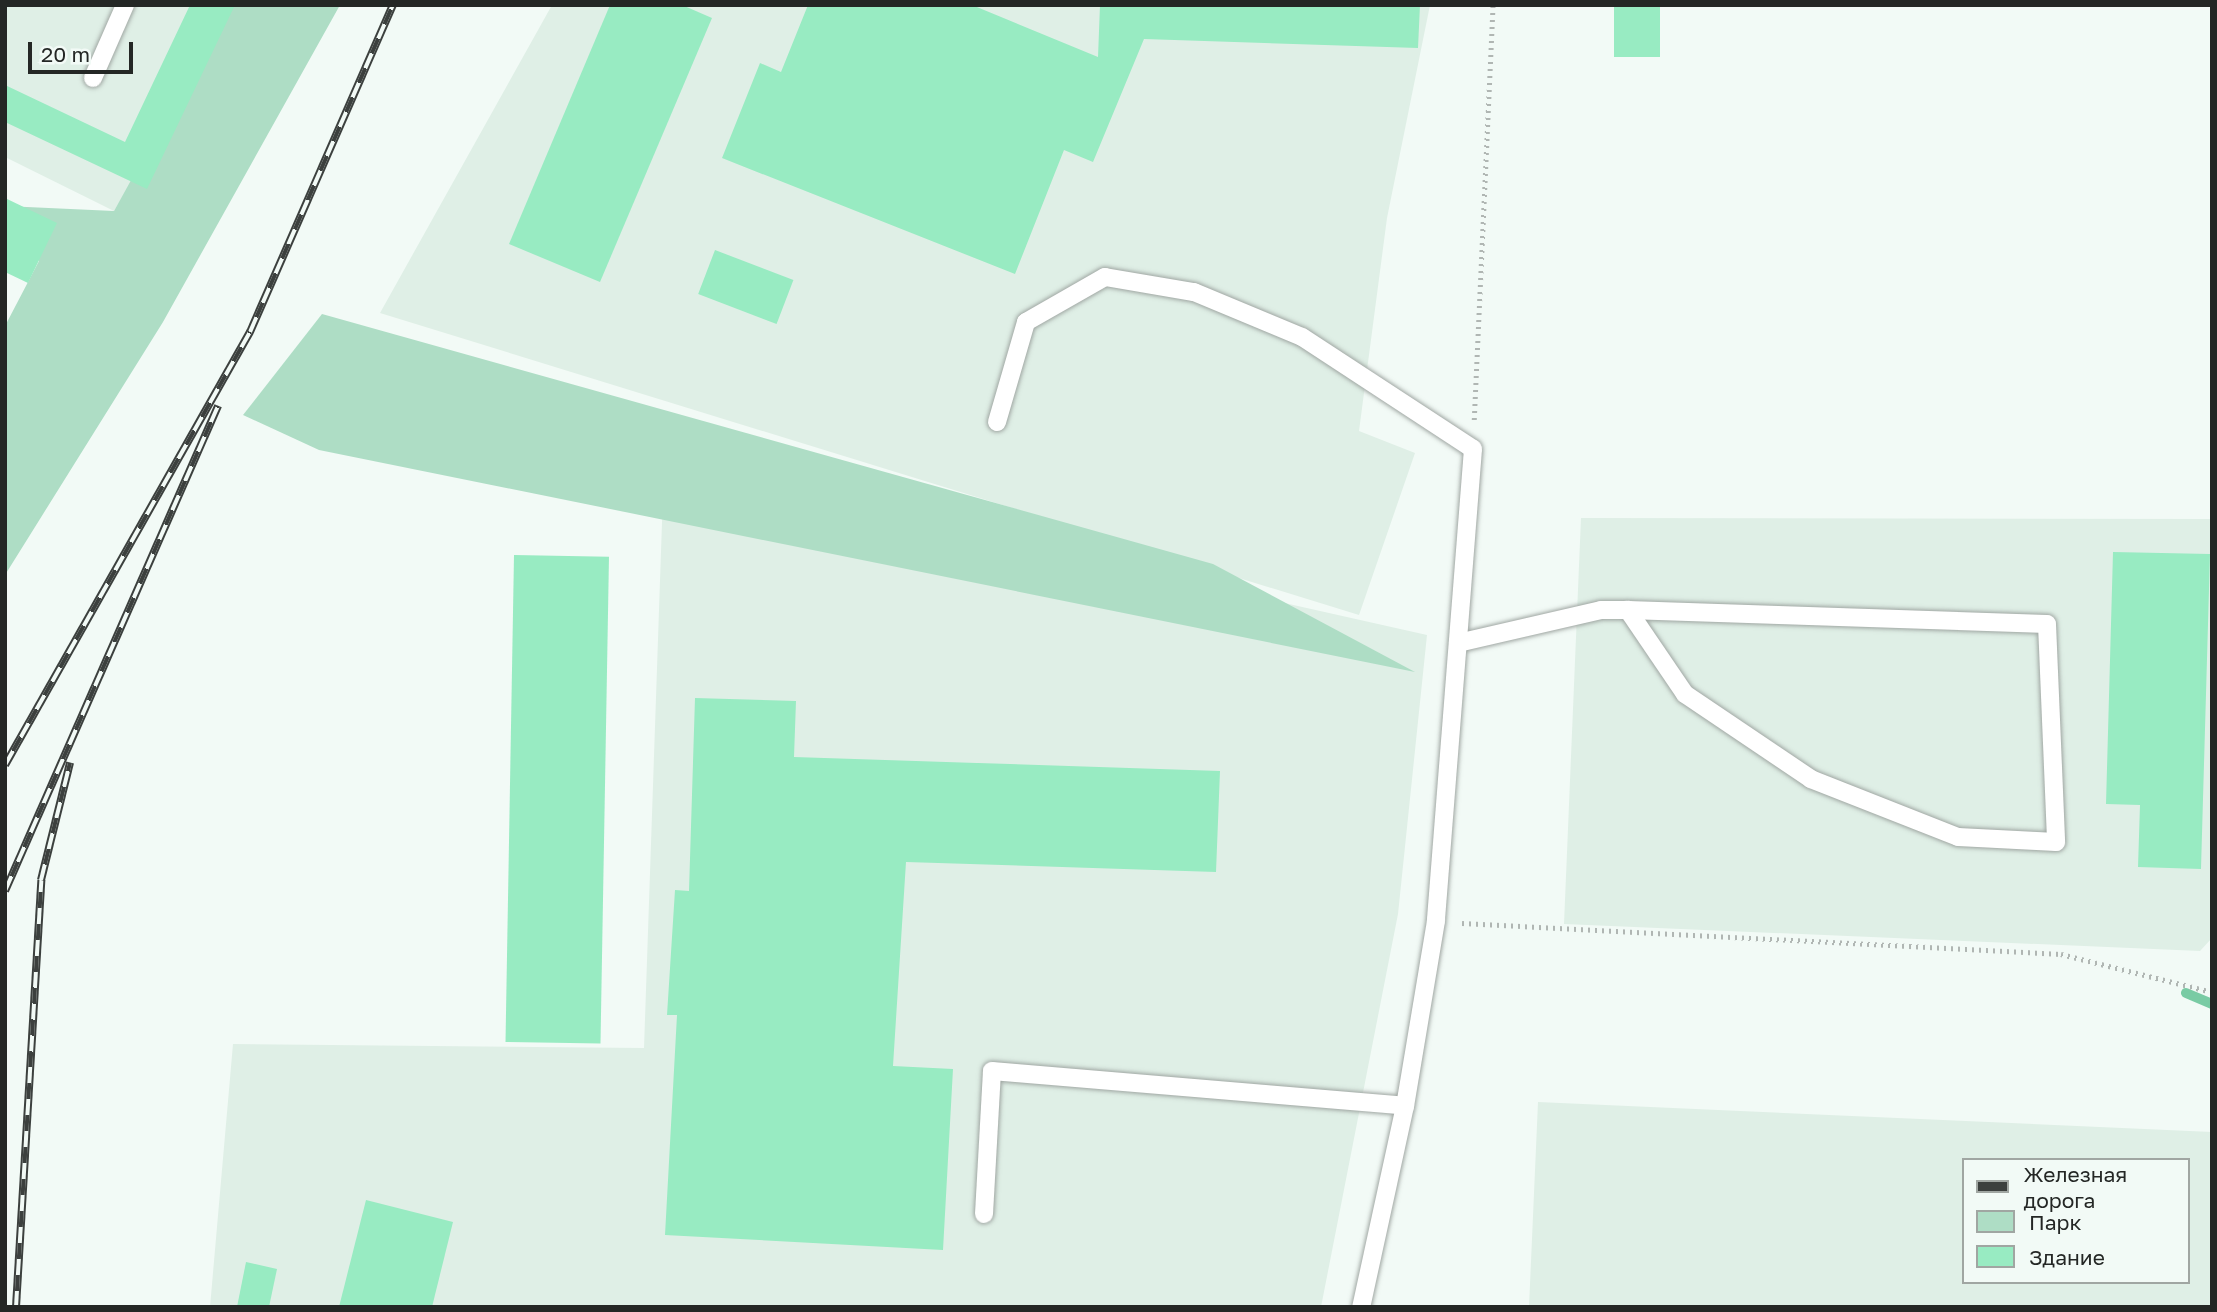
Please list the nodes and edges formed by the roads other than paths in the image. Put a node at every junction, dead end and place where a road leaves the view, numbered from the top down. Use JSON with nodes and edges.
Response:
{"nodes":[{"id":1,"x":125,"y":5,"type":"edge"},
{"id":2,"x":93,"y":78,"type":"dead end"},
{"id":3,"x":998,"y":422,"type":"dead end"},
{"id":4,"x":1628,"y":610,"type":"junction"},
{"id":5,"x":1458,"y":643,"type":"junction"},
{"id":6,"x":1405,"y":1106,"type":"junction"},
{"id":7,"x":984,"y":1214,"type":"dead end"},
{"id":8,"x":1361,"y":1307,"type":"edge"}],
"edges":[{"from":1,"to":2,"type":"lane"},
{"from":3,"to":5,"type":"lane"},
{"from":4,"to":4,"type":"lane"},
{"from":4,"to":5,"type":"lane"},
{"from":5,"to":6,"type":"lane"},
{"from":6,"to":7,"type":"lane"},
{"from":6,"to":8,"type":"lane"}]}
